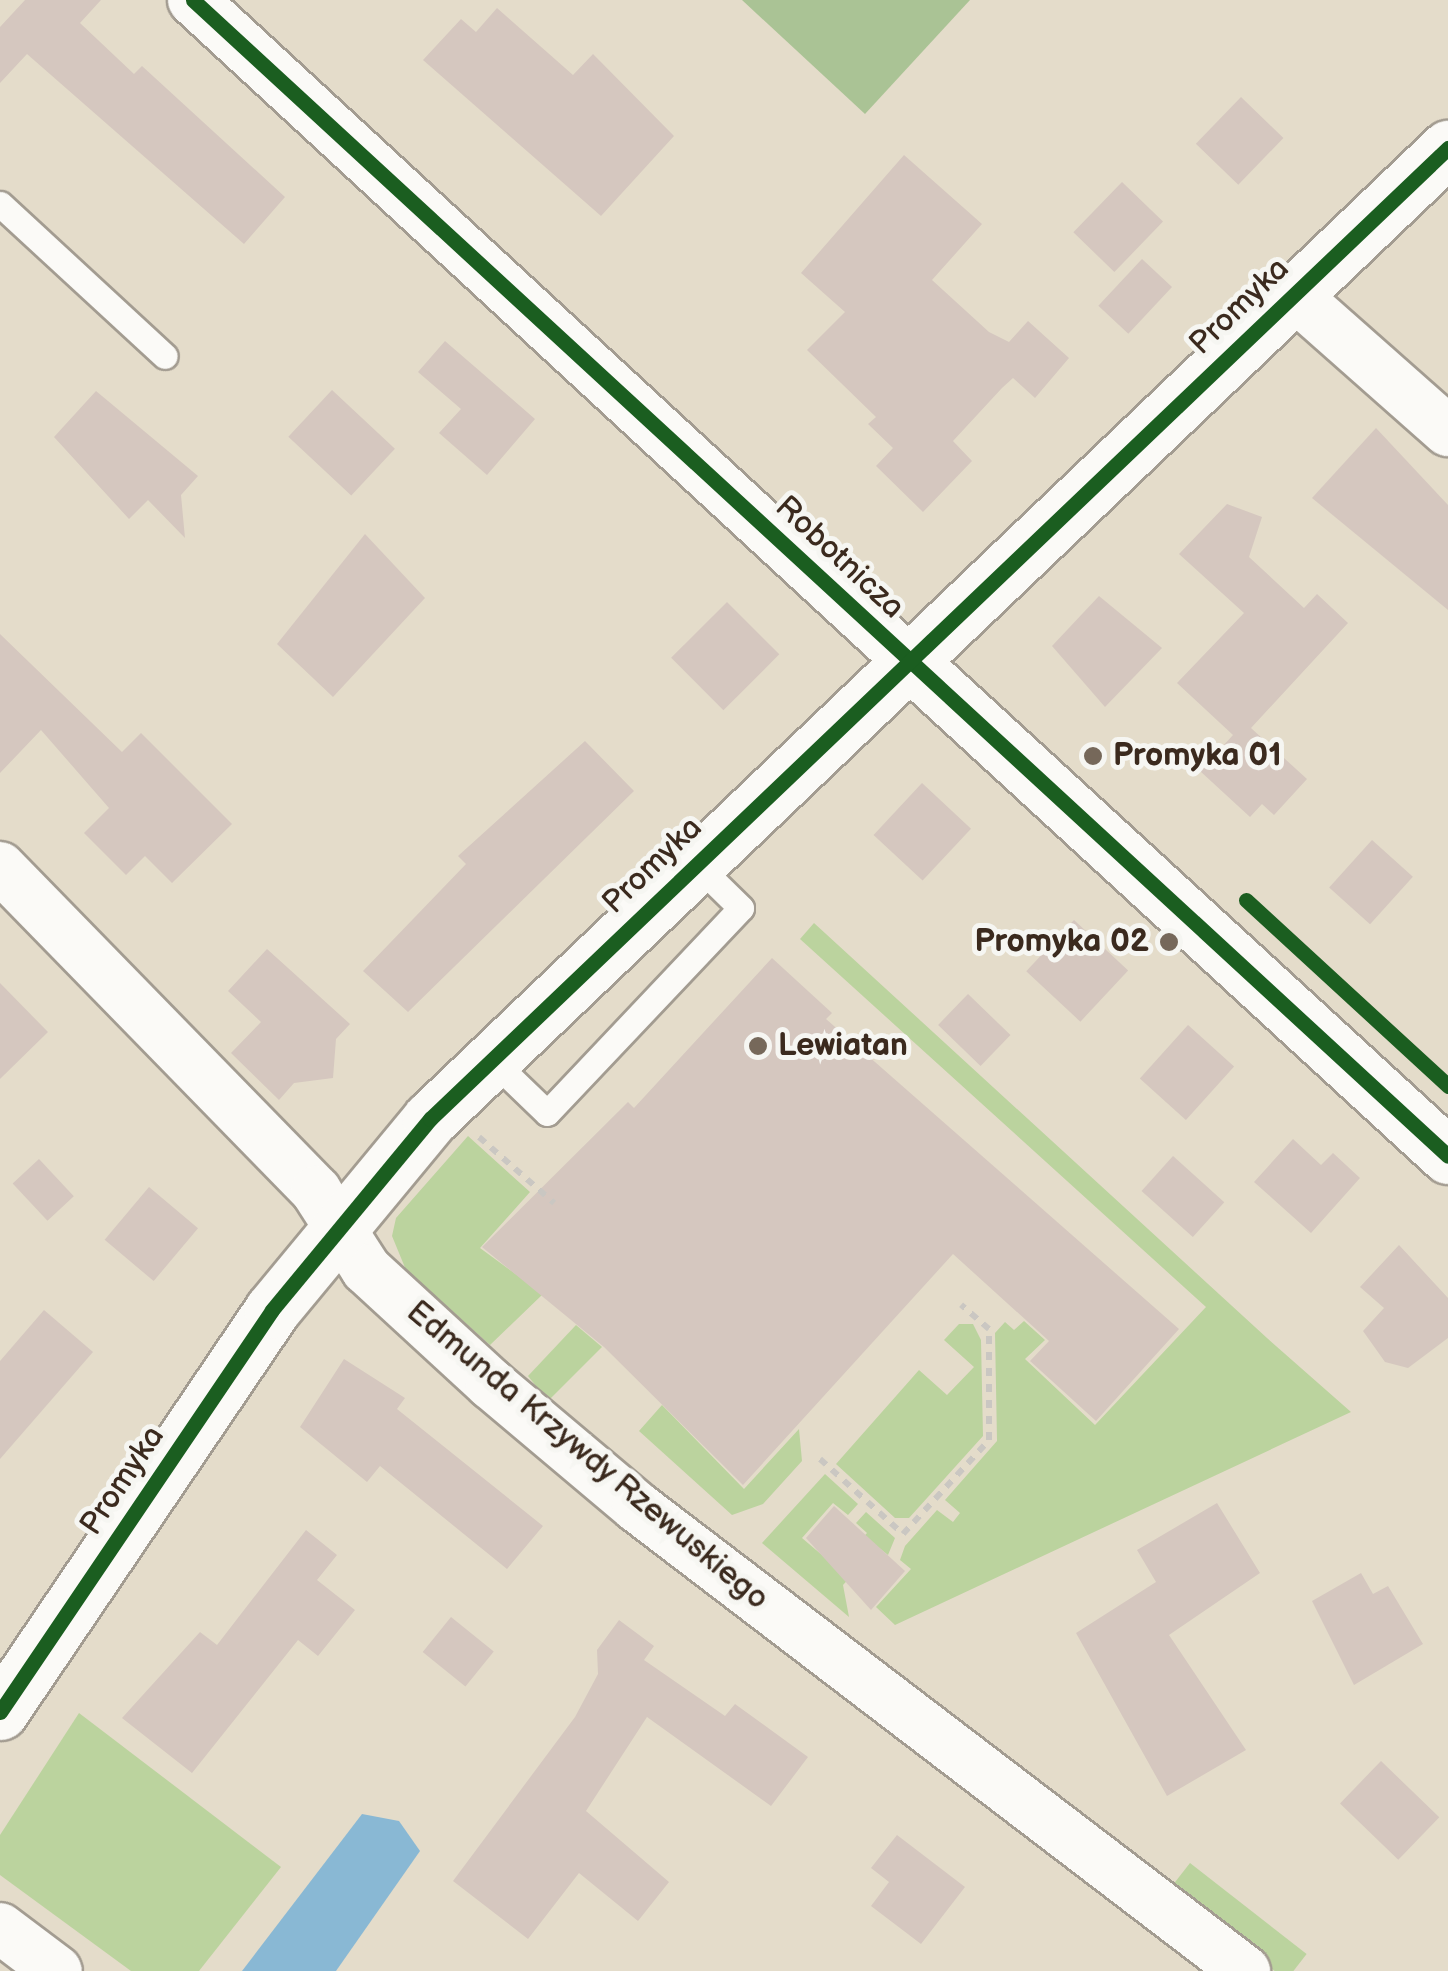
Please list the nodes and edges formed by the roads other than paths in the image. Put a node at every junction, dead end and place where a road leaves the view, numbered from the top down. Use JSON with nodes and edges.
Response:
{"nodes":[{"id":1,"x":193,"y":0,"type":"edge"},
{"id":2,"x":1448,"y":148,"type":"edge"},
{"id":3,"x":0,"y":204,"type":"edge"},
{"id":4,"x":1294,"y":294,"type":"junction"},
{"id":5,"x":165,"y":356,"type":"dead end"},
{"id":6,"x":1448,"y":431,"type":"edge"},
{"id":7,"x":909,"y":661,"type":"junction"},
{"id":8,"x":695,"y":863,"type":"junction"},
{"id":9,"x":0,"y":867,"type":"edge"},
{"id":10,"x":492,"y":1060,"type":"junction"},
{"id":11,"x":1448,"y":1156,"type":"edge"},
{"id":12,"x":337,"y":1226,"type":"junction"},
{"id":13,"x":9,"y":1679,"type":"edge"},
{"id":14,"x":0,"y":1928,"type":"edge"},
{"id":15,"x":57,"y":1971,"type":"edge"},
{"id":16,"x":1244,"y":1971,"type":"edge"}],
"edges":[{"from":1,"to":7,"type":"street","name":"Robotnicza"},
{"from":2,"to":4,"type":"street","name":"Promyka"},
{"from":3,"to":5,"type":"lane"},
{"from":4,"to":6,"type":"street"},
{"from":4,"to":7,"type":"street","name":"Promyka"},
{"from":7,"to":8,"type":"street","name":"Promyka"},
{"from":7,"to":11,"type":"street","name":"Robotnicza"},
{"from":8,"to":10,"type":"street","name":"Promyka"},
{"from":8,"to":10,"type":"lane"},
{"from":9,"to":12,"type":"street","name":"Edmunda Krzywdy Rzewuskiego"},
{"from":10,"to":12,"type":"street","name":"Promyka"},
{"from":12,"to":13,"type":"street","name":"Promyka"},
{"from":12,"to":16,"type":"street","name":"Edmunda Krzywdy Rzewuskiego"},
{"from":14,"to":15,"type":"street"}]}
